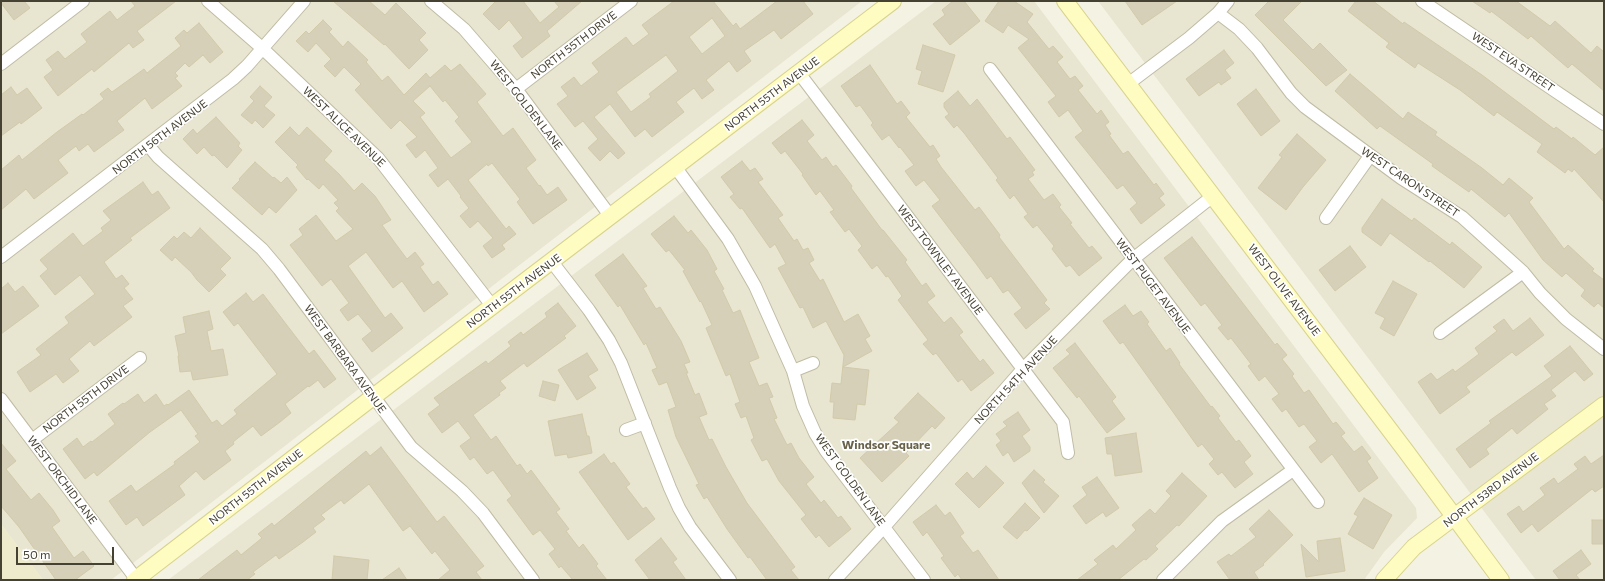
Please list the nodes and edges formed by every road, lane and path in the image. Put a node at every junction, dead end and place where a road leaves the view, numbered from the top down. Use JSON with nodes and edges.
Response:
{"nodes":[{"id":1,"x":84,"y":1,"type":"edge"},
{"id":2,"x":208,"y":1,"type":"edge"},
{"id":3,"x":304,"y":1,"type":"edge"},
{"id":4,"x":431,"y":1,"type":"edge"},
{"id":5,"x":631,"y":1,"type":"edge"},
{"id":6,"x":893,"y":1,"type":"edge"},
{"id":7,"x":1065,"y":1,"type":"edge"},
{"id":8,"x":1228,"y":1,"type":"edge"},
{"id":9,"x":1422,"y":1,"type":"edge"},
{"id":10,"x":1218,"y":13,"type":"junction"},
{"id":11,"x":262,"y":48,"type":"junction"},
{"id":12,"x":1,"y":64,"type":"edge"},
{"id":13,"x":990,"y":69,"type":"dead end"},
{"id":14,"x":799,"y":73,"type":"junction"},
{"id":15,"x":1128,"y":84,"type":"junction"},
{"id":16,"x":516,"y":89,"type":"junction"},
{"id":17,"x":1604,"y":124,"type":"edge"},
{"id":18,"x":148,"y":146,"type":"junction"},
{"id":19,"x":1370,"y":156,"type":"junction"},
{"id":20,"x":676,"y":168,"type":"junction"},
{"id":21,"x":1213,"y":196,"type":"junction"},
{"id":22,"x":611,"y":217,"type":"junction"},
{"id":23,"x":1326,"y":218,"type":"dead end"},
{"id":24,"x":1,"y":257,"type":"edge"},
{"id":25,"x":1133,"y":259,"type":"junction"},
{"id":26,"x":552,"y":262,"type":"junction"},
{"id":27,"x":1523,"y":272,"type":"junction"},
{"id":28,"x":493,"y":306,"type":"junction"},
{"id":29,"x":1440,"y":333,"type":"dead end"},
{"id":30,"x":1604,"y":349,"type":"edge"},
{"id":31,"x":140,"y":358,"type":"dead end"},
{"id":32,"x":813,"y":363,"type":"dead end"},
{"id":33,"x":1023,"y":369,"type":"junction"},
{"id":34,"x":793,"y":370,"type":"junction"},
{"id":35,"x":373,"y":397,"type":"junction"},
{"id":36,"x":1,"y":399,"type":"edge"},
{"id":37,"x":1604,"y":405,"type":"edge"},
{"id":38,"x":645,"y":424,"type":"junction"},
{"id":39,"x":626,"y":430,"type":"dead end"},
{"id":40,"x":32,"y":440,"type":"junction"},
{"id":41,"x":1068,"y":453,"type":"dead end"},
{"id":42,"x":1293,"y":470,"type":"junction"},
{"id":43,"x":1318,"y":502,"type":"dead end"},
{"id":44,"x":1454,"y":518,"type":"junction"},
{"id":45,"x":884,"y":527,"type":"junction"},
{"id":46,"x":136,"y":580,"type":"edge"},
{"id":47,"x":533,"y":580,"type":"edge"},
{"id":48,"x":730,"y":580,"type":"edge"},
{"id":49,"x":835,"y":580,"type":"edge"},
{"id":50,"x":924,"y":580,"type":"edge"},
{"id":51,"x":1163,"y":580,"type":"edge"},
{"id":52,"x":1384,"y":580,"type":"edge"},
{"id":53,"x":1502,"y":580,"type":"edge"}],
"edges":[{"from":1,"to":12,"type":"street"},
{"from":2,"to":11,"type":"street","name":"WEST ALICE AVENUE"},
{"from":3,"to":11,"type":"street","name":"NORTH 56TH AVENUE"},
{"from":4,"to":16,"type":"street","name":"WEST GOLDEN LANE"},
{"from":5,"to":16,"type":"street","name":"NORTH 55TH DRIVE"},
{"from":6,"to":14,"type":"street","name":"NORTH 55TH AVENUE"},
{"from":7,"to":15,"type":"street","name":"WEST OLIVE AVENUE"},
{"from":8,"to":10,"type":"street"},
{"from":9,"to":17,"type":"street","name":"WEST EVA STREET"},
{"from":10,"to":15,"type":"street"},
{"from":10,"to":19,"type":"street","name":"WEST CARON STREET"},
{"from":11,"to":18,"type":"street","name":"NORTH 56TH AVENUE"},
{"from":11,"to":28,"type":"street","name":"WEST ALICE AVENUE"},
{"from":13,"to":25,"type":"street","name":"WEST PUGET AVENUE"},
{"from":14,"to":20,"type":"street","name":"NORTH 55TH AVENUE"},
{"from":14,"to":33,"type":"street","name":"WEST TOWNLEY AVENUE"},
{"from":15,"to":21,"type":"street","name":"WEST OLIVE AVENUE"},
{"from":16,"to":22,"type":"street","name":"WEST GOLDEN LANE"},
{"from":18,"to":24,"type":"street","name":"NORTH 56TH AVENUE"},
{"from":18,"to":35,"type":"street","name":"WEST BARBARA AVENUE"},
{"from":19,"to":23,"type":"street"},
{"from":19,"to":27,"type":"street","name":"WEST CARON STREET"},
{"from":20,"to":22,"type":"street","name":"NORTH 55TH AVENUE"},
{"from":20,"to":34,"type":"street","name":"WEST GOLDEN LANE"},
{"from":21,"to":25,"type":"street","name":"NORTH 54TH AVENUE"},
{"from":21,"to":44,"type":"street","name":"WEST OLIVE AVENUE"},
{"from":22,"to":26,"type":"street","name":"NORTH 55TH AVENUE"},
{"from":25,"to":33,"type":"street","name":"NORTH 54TH AVENUE"},
{"from":25,"to":42,"type":"street","name":"WEST PUGET AVENUE"},
{"from":26,"to":28,"type":"street","name":"NORTH 55TH AVENUE"},
{"from":26,"to":38,"type":"street"},
{"from":27,"to":29,"type":"street"},
{"from":27,"to":30,"type":"street","name":"WEST CARON STREET"},
{"from":28,"to":35,"type":"street","name":"NORTH 55TH AVENUE"},
{"from":31,"to":40,"type":"street","name":"NORTH 55TH DRIVE"},
{"from":32,"to":34,"type":"street"},
{"from":33,"to":41,"type":"street","name":"WEST TOWNLEY AVENUE"},
{"from":33,"to":45,"type":"street","name":"NORTH 54TH AVENUE"},
{"from":34,"to":45,"type":"street","name":"WEST GOLDEN LANE"},
{"from":35,"to":46,"type":"street","name":"NORTH 55TH AVENUE"},
{"from":35,"to":47,"type":"street","name":"WEST BARBARA AVENUE"},
{"from":36,"to":40,"type":"street","name":"WEST ORCHID LANE"},
{"from":37,"to":44,"type":"street","name":"NORTH 53RD AVENUE"},
{"from":38,"to":39,"type":"street"},
{"from":38,"to":48,"type":"street"},
{"from":40,"to":46,"type":"street","name":"WEST ORCHID LANE"},
{"from":42,"to":43,"type":"street","name":"WEST PUGET AVENUE"},
{"from":42,"to":51,"type":"street"},
{"from":44,"to":52,"type":"street","name":"NORTH 53RD AVENUE"},
{"from":44,"to":53,"type":"street","name":"WEST OLIVE AVENUE"},
{"from":45,"to":49,"type":"street","name":"NORTH 54TH AVENUE"},
{"from":45,"to":50,"type":"street","name":"WEST GOLDEN LANE"}]}
